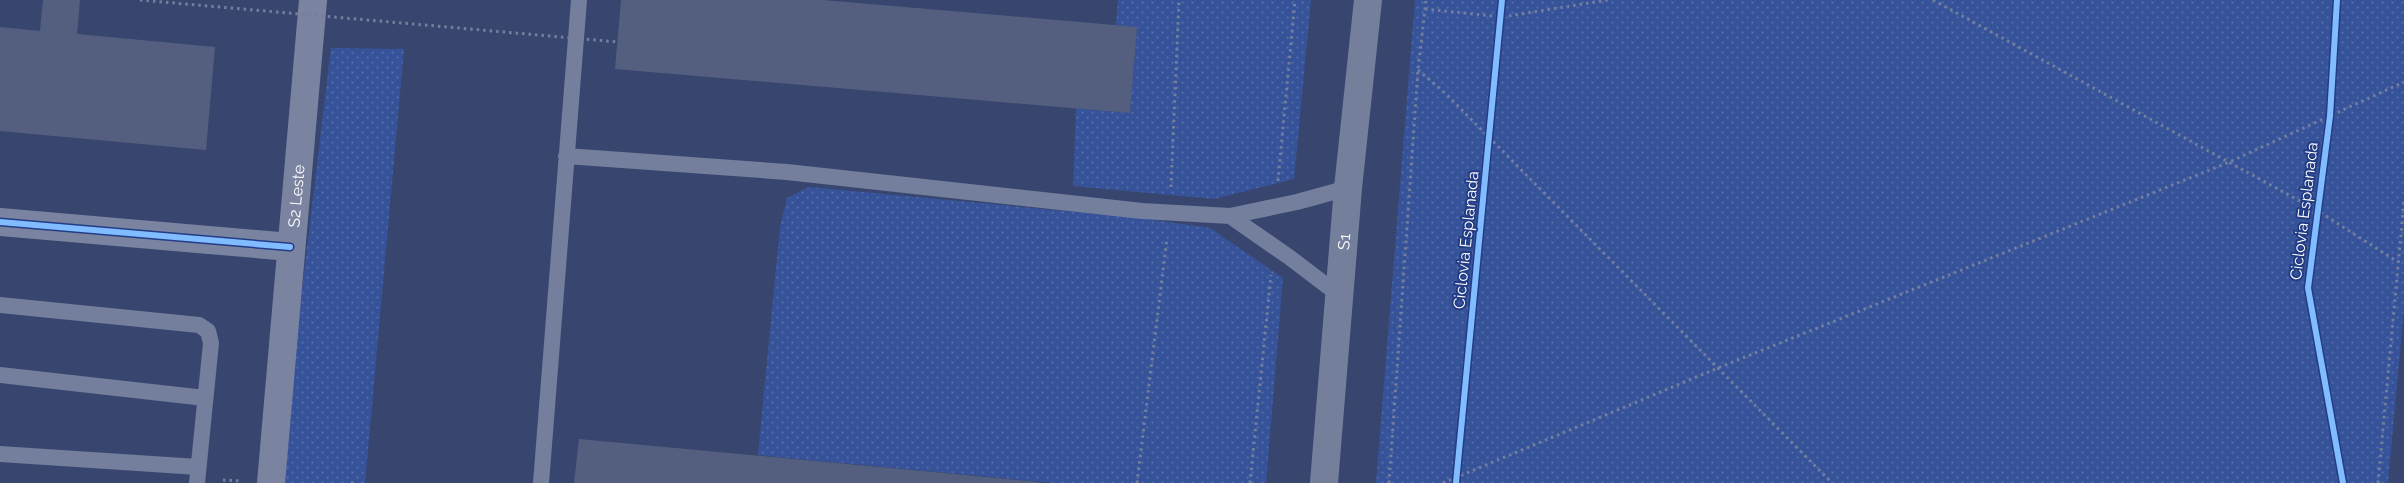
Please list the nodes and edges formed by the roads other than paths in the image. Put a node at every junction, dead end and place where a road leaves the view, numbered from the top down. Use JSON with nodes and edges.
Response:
{"nodes":[{"id":1,"x":313,"y":0,"type":"edge"},
{"id":2,"x":579,"y":0,"type":"edge"},
{"id":3,"x":1368,"y":0,"type":"edge"},
{"id":4,"x":566,"y":156,"type":"junction"},
{"id":5,"x":1348,"y":188,"type":"junction"},
{"id":6,"x":1230,"y":216,"type":"junction"},
{"id":7,"x":0,"y":222,"type":"edge"},
{"id":8,"x":290,"y":246,"type":"junction"},
{"id":9,"x":1339,"y":295,"type":"junction"},
{"id":10,"x":0,"y":305,"type":"edge"},
{"id":11,"x":0,"y":375,"type":"edge"},
{"id":12,"x":206,"y":398,"type":"junction"},
{"id":13,"x":0,"y":454,"type":"edge"},
{"id":14,"x":197,"y":476,"type":"edge"},
{"id":15,"x":271,"y":483,"type":"edge"},
{"id":16,"x":541,"y":483,"type":"edge"},
{"id":17,"x":1324,"y":483,"type":"edge"}],
"edges":[{"from":1,"to":8,"type":"main road","name":"S2 Leste"},
{"from":2,"to":4,"type":"lane"},
{"from":3,"to":5,"type":"highway","name":"S1"},
{"from":4,"to":6,"type":"lane"},
{"from":4,"to":16,"type":"lane"},
{"from":5,"to":6,"type":"lane"},
{"from":5,"to":9,"type":"highway","name":"S1"},
{"from":6,"to":9,"type":"lane"},
{"from":7,"to":8,"type":"main road"},
{"from":8,"to":15,"type":"main road","name":"S2 Leste"},
{"from":9,"to":17,"type":"highway","name":"S1"},
{"from":10,"to":12,"type":"lane"},
{"from":11,"to":12,"type":"lane"},
{"from":12,"to":14,"type":"lane"},
{"from":13,"to":14,"type":"lane"}]}
